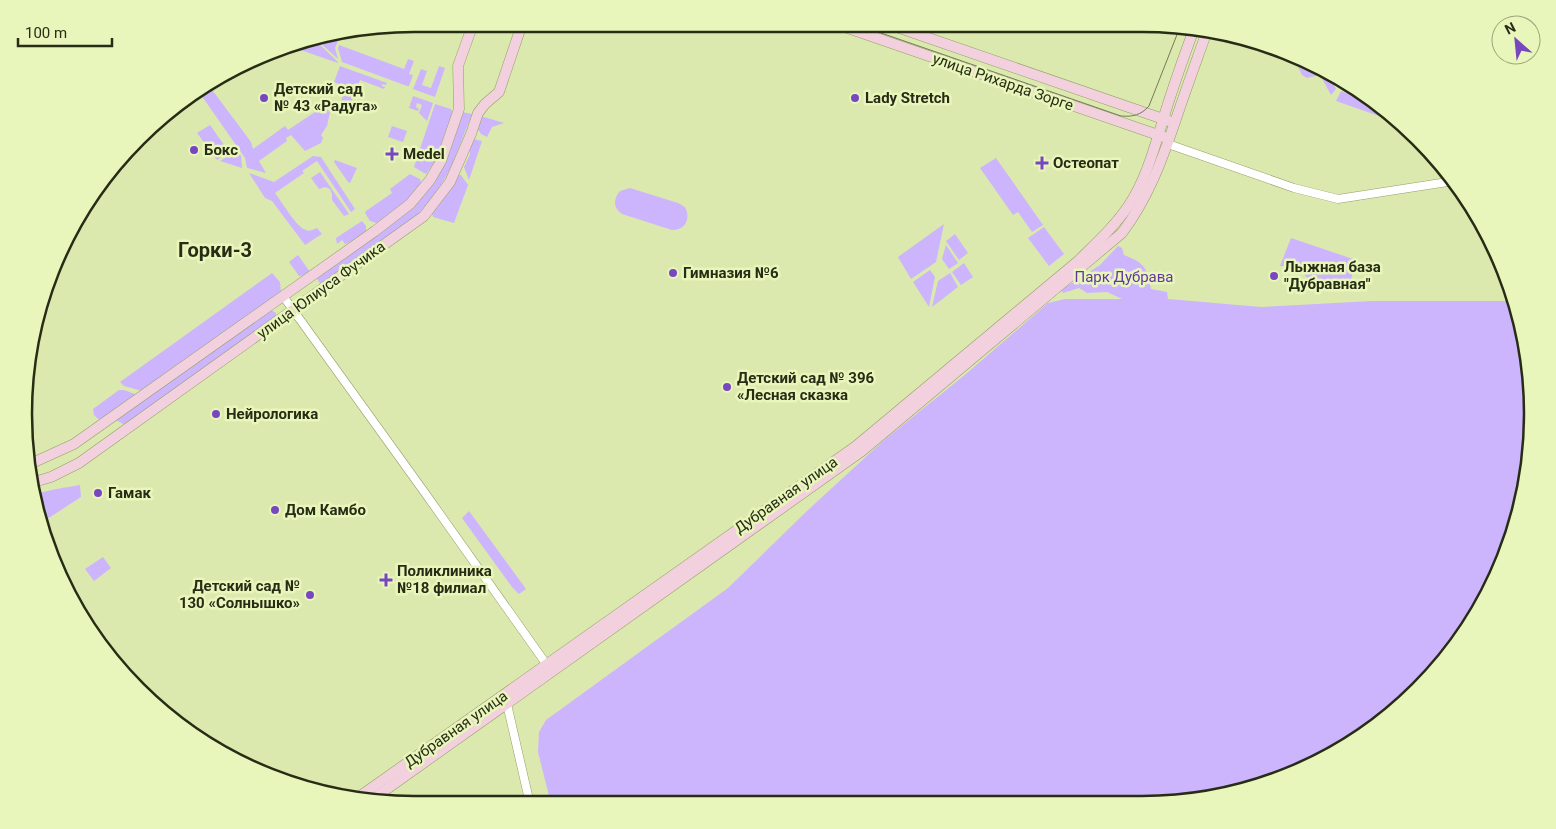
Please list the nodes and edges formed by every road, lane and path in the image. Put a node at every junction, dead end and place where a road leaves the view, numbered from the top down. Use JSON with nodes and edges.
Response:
{"nodes":[{"id":1,"x":470,"y":32,"type":"edge"},
{"id":2,"x":519,"y":32,"type":"edge"},
{"id":3,"x":859,"y":32,"type":"edge"},
{"id":4,"x":911,"y":32,"type":"edge"},
{"id":5,"x":1192,"y":36,"type":"edge"},
{"id":6,"x":1205,"y":38,"type":"edge"},
{"id":7,"x":1163,"y":119,"type":"junction"},
{"id":8,"x":1175,"y":123,"type":"junction"},
{"id":9,"x":1159,"y":135,"type":"junction"},
{"id":10,"x":1169,"y":142,"type":"junction"},
{"id":11,"x":1445,"y":182,"type":"edge"},
{"id":12,"x":283,"y":296,"type":"junction"},
{"id":13,"x":293,"y":311,"type":"junction"},
{"id":14,"x":100,"y":426,"type":"junction"},
{"id":15,"x":110,"y":442,"type":"junction"},
{"id":16,"x":36,"y":461,"type":"edge"},
{"id":17,"x":39,"y":481,"type":"edge"},
{"id":18,"x":550,"y":668,"type":"junction"},
{"id":19,"x":507,"y":704,"type":"junction"},
{"id":20,"x":454,"y":736,"type":"junction"},
{"id":21,"x":365,"y":793,"type":"edge"},
{"id":22,"x":378,"y":795,"type":"edge"},
{"id":23,"x":528,"y":796,"type":"edge"}],
"edges":[{"from":1,"to":12,"type":"street","name":"улица Юлиуса Фучика"},
{"from":2,"to":13,"type":"street","name":"улица Юлиуса Фучика"},
{"from":3,"to":9,"type":"street","name":"улица Рихарда Зорге"},
{"from":4,"to":7,"type":"street","name":"улица Рихарда Зорге"},
{"from":5,"to":7,"type":"street","name":"Дубравная улица"},
{"from":6,"to":8,"type":"street","name":"Дубравная улица"},
{"from":7,"to":8,"type":"street","name":"улица Рихарда Зорге"},
{"from":7,"to":9,"type":"street","name":"Дубравная улица"},
{"from":8,"to":10,"type":"street","name":"Дубравная улица"},
{"from":9,"to":10,"type":"street","name":"улица Рихарда Зорге"},
{"from":9,"to":18,"type":"street","name":"Дубравная улица"},
{"from":10,"to":11,"type":"street"},
{"from":10,"to":18,"type":"street","name":"Дубравная улица"},
{"from":12,"to":13,"type":"street"},
{"from":12,"to":14,"type":"street","name":"улица Юлиуса Фучика"},
{"from":13,"to":15,"type":"street","name":"улица Юлиуса Фучика"},
{"from":13,"to":18,"type":"street"},
{"from":14,"to":15,"type":"street"},
{"from":14,"to":16,"type":"street","name":"улица Юлиуса Фучика"},
{"from":15,"to":17,"type":"street","name":"улица Юлиуса Фучика"},
{"from":18,"to":19,"type":"street","name":"Дубравная улица"},
{"from":18,"to":20,"type":"street","name":"Дубравная улица"},
{"from":19,"to":20,"type":"street","name":"Дубравная улица"},
{"from":19,"to":23,"type":"street"},
{"from":20,"to":21,"type":"street","name":"Дубравная улица"},
{"from":20,"to":22,"type":"street","name":"Дубравная улица"}]}
